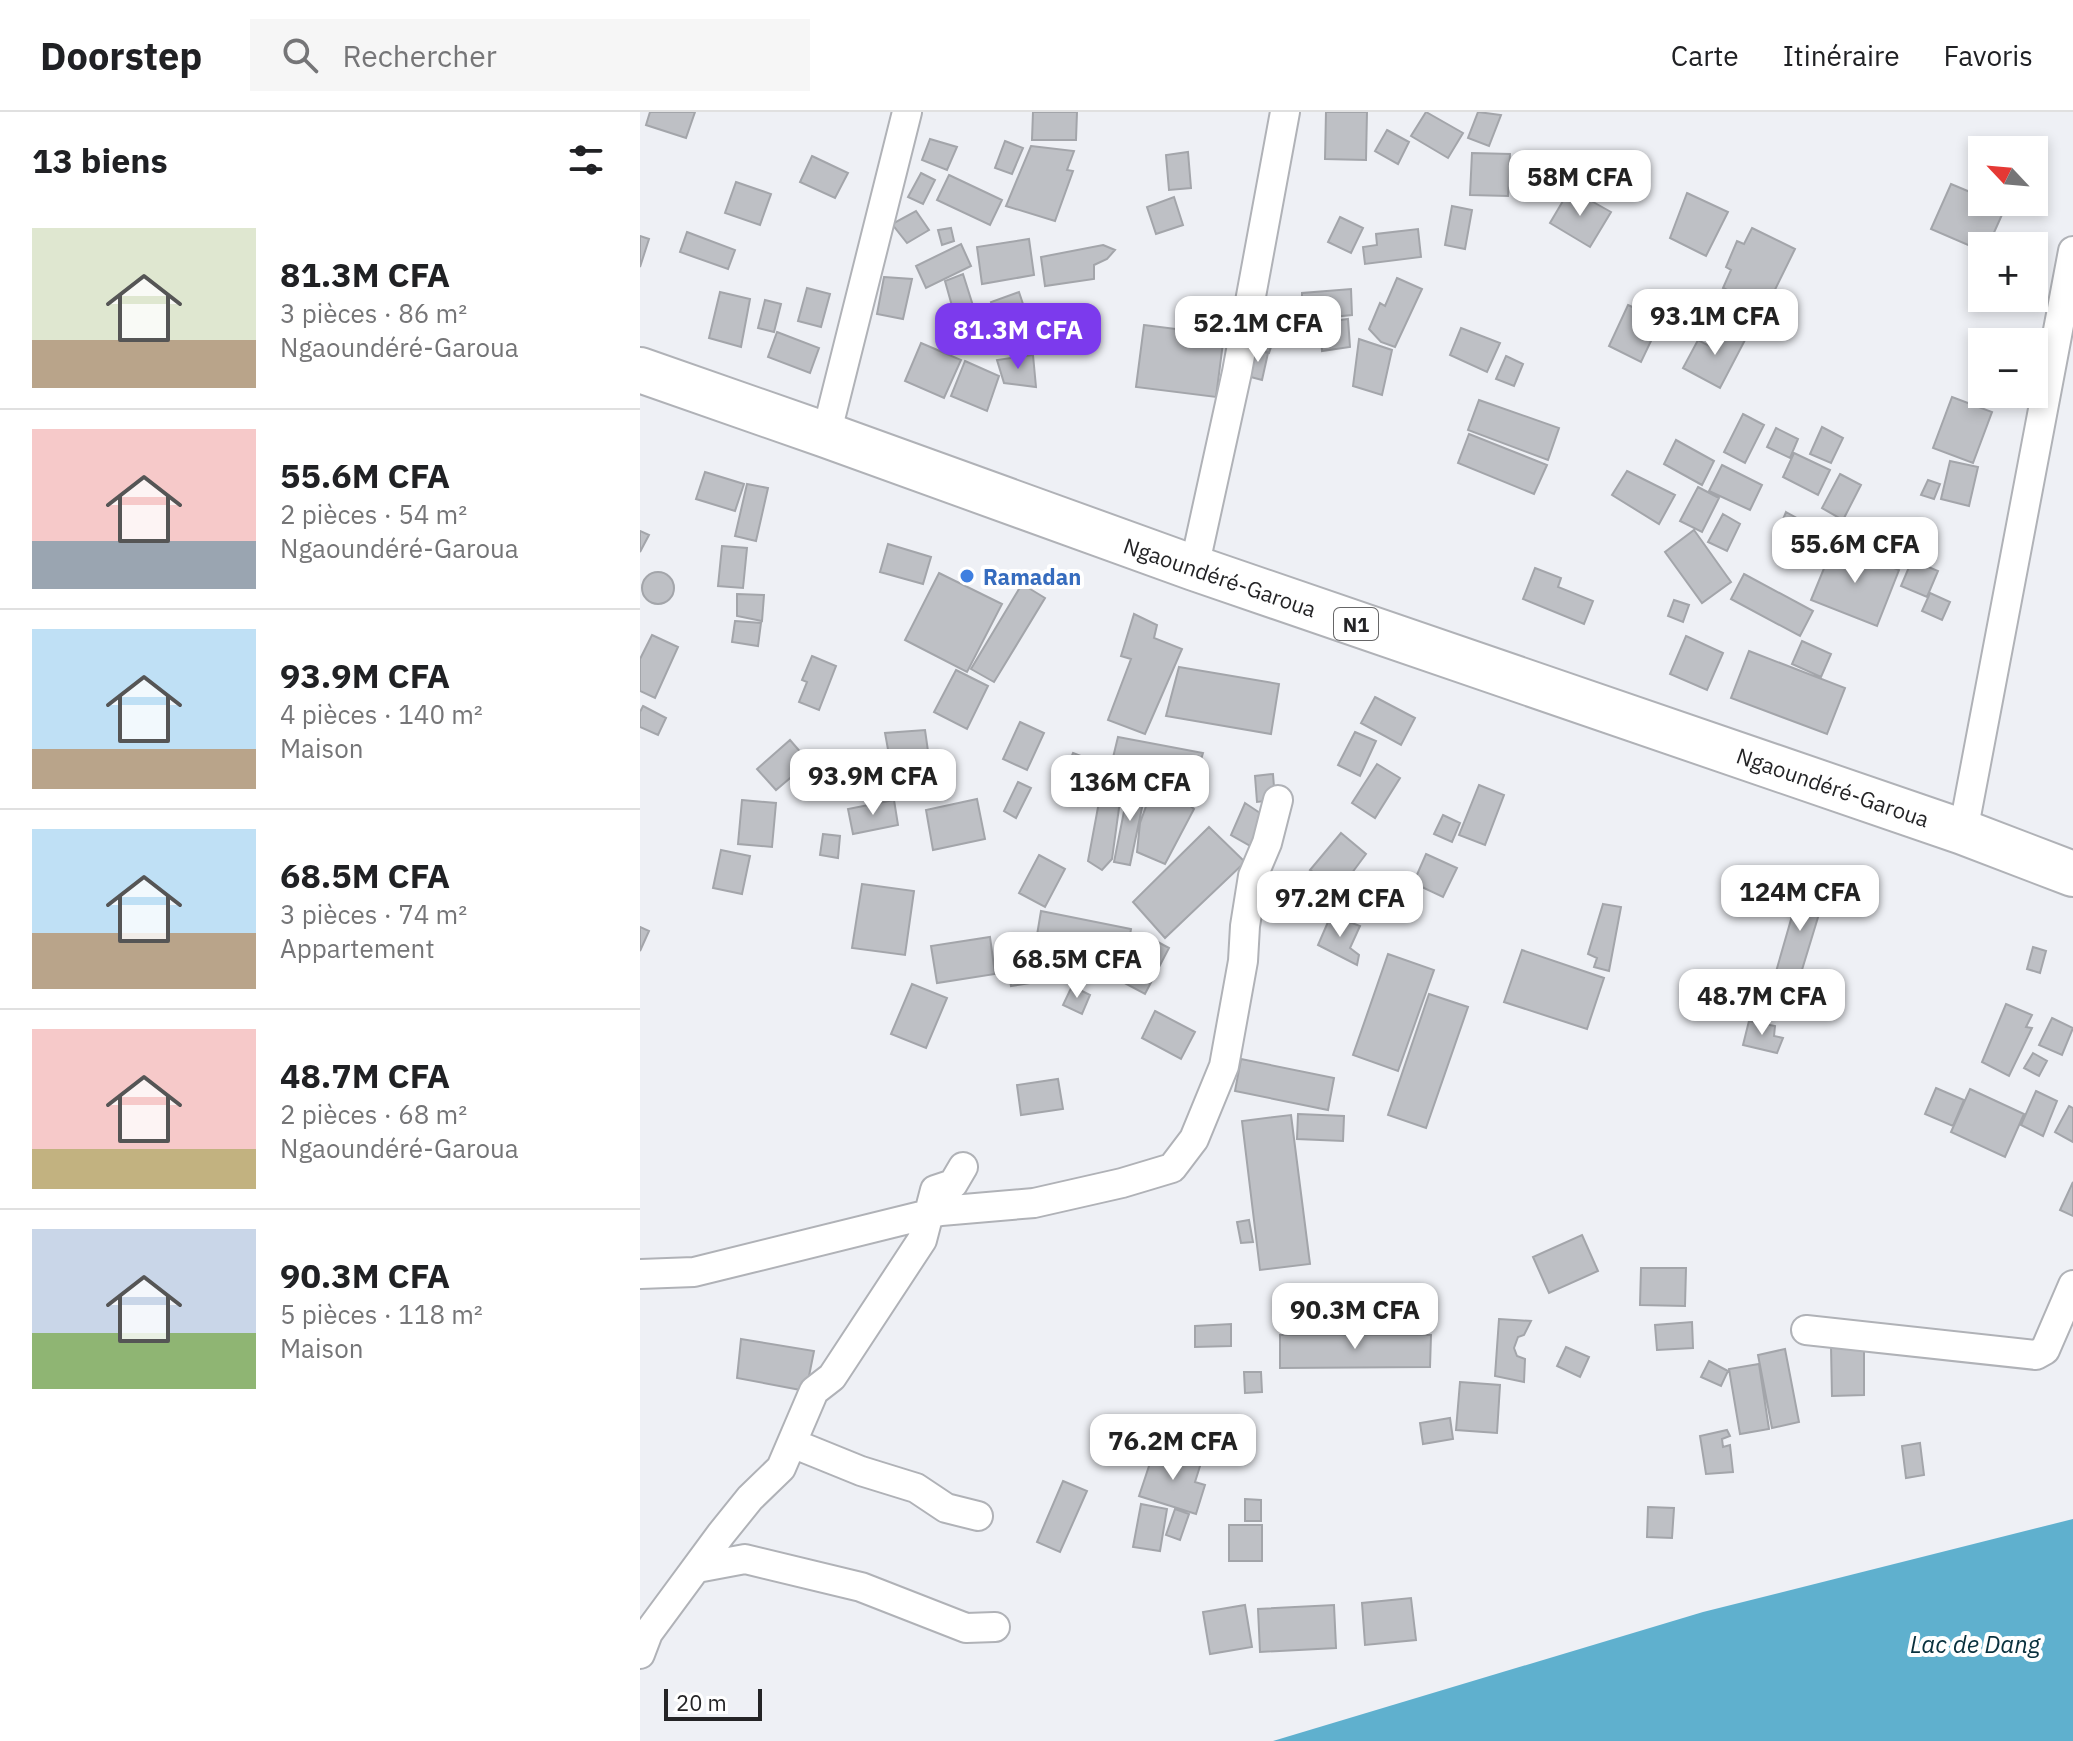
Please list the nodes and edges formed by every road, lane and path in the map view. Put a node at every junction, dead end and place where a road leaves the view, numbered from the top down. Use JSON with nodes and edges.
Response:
{"nodes":[{"id":1,"x":907,"y":112,"type":"edge"},
{"id":2,"x":1285,"y":112,"type":"edge"},
{"id":3,"x":2073,"y":251,"type":"edge"},
{"id":4,"x":640,"y":370,"type":"edge"},
{"id":5,"x":826,"y":435,"type":"junction"},
{"id":6,"x":1194,"y":568,"type":"junction"},
{"id":7,"x":1278,"y":800,"type":"dead end"},
{"id":8,"x":1963,"y":832,"type":"junction"},
{"id":9,"x":2073,"y":874,"type":"edge"},
{"id":10,"x":963,"y":1167,"type":"dead end"},
{"id":11,"x":928,"y":1214,"type":"junction"},
{"id":12,"x":640,"y":1274,"type":"edge"},
{"id":13,"x":2073,"y":1285,"type":"edge"},
{"id":14,"x":1806,"y":1330,"type":"dead end"},
{"id":15,"x":792,"y":1443,"type":"junction"},
{"id":16,"x":978,"y":1516,"type":"dead end"},
{"id":17,"x":697,"y":1568,"type":"junction"},
{"id":18,"x":995,"y":1627,"type":"dead end"},
{"id":19,"x":640,"y":1654,"type":"edge"}],
"edges":[{"from":1,"to":5,"type":"street"},
{"from":2,"to":6,"type":"street"},
{"from":3,"to":8,"type":"street"},
{"from":4,"to":5,"type":"highway","name":"Ngaoundéré-Garoua","number":"N1"},
{"from":5,"to":6,"type":"highway","name":"Ngaoundéré-Garoua","number":"N1"},
{"from":6,"to":8,"type":"highway","name":"Ngaoundéré-Garoua","number":"N1"},
{"from":7,"to":11,"type":"street"},
{"from":8,"to":9,"type":"highway","name":"Ngaoundéré-Garoua","number":"N1"},
{"from":10,"to":11,"type":"street"},
{"from":11,"to":12,"type":"street"},
{"from":11,"to":15,"type":"street"},
{"from":13,"to":14,"type":"street"},
{"from":15,"to":16,"type":"street"},
{"from":15,"to":17,"type":"street"},
{"from":17,"to":18,"type":"street"},
{"from":17,"to":19,"type":"street"}]}
